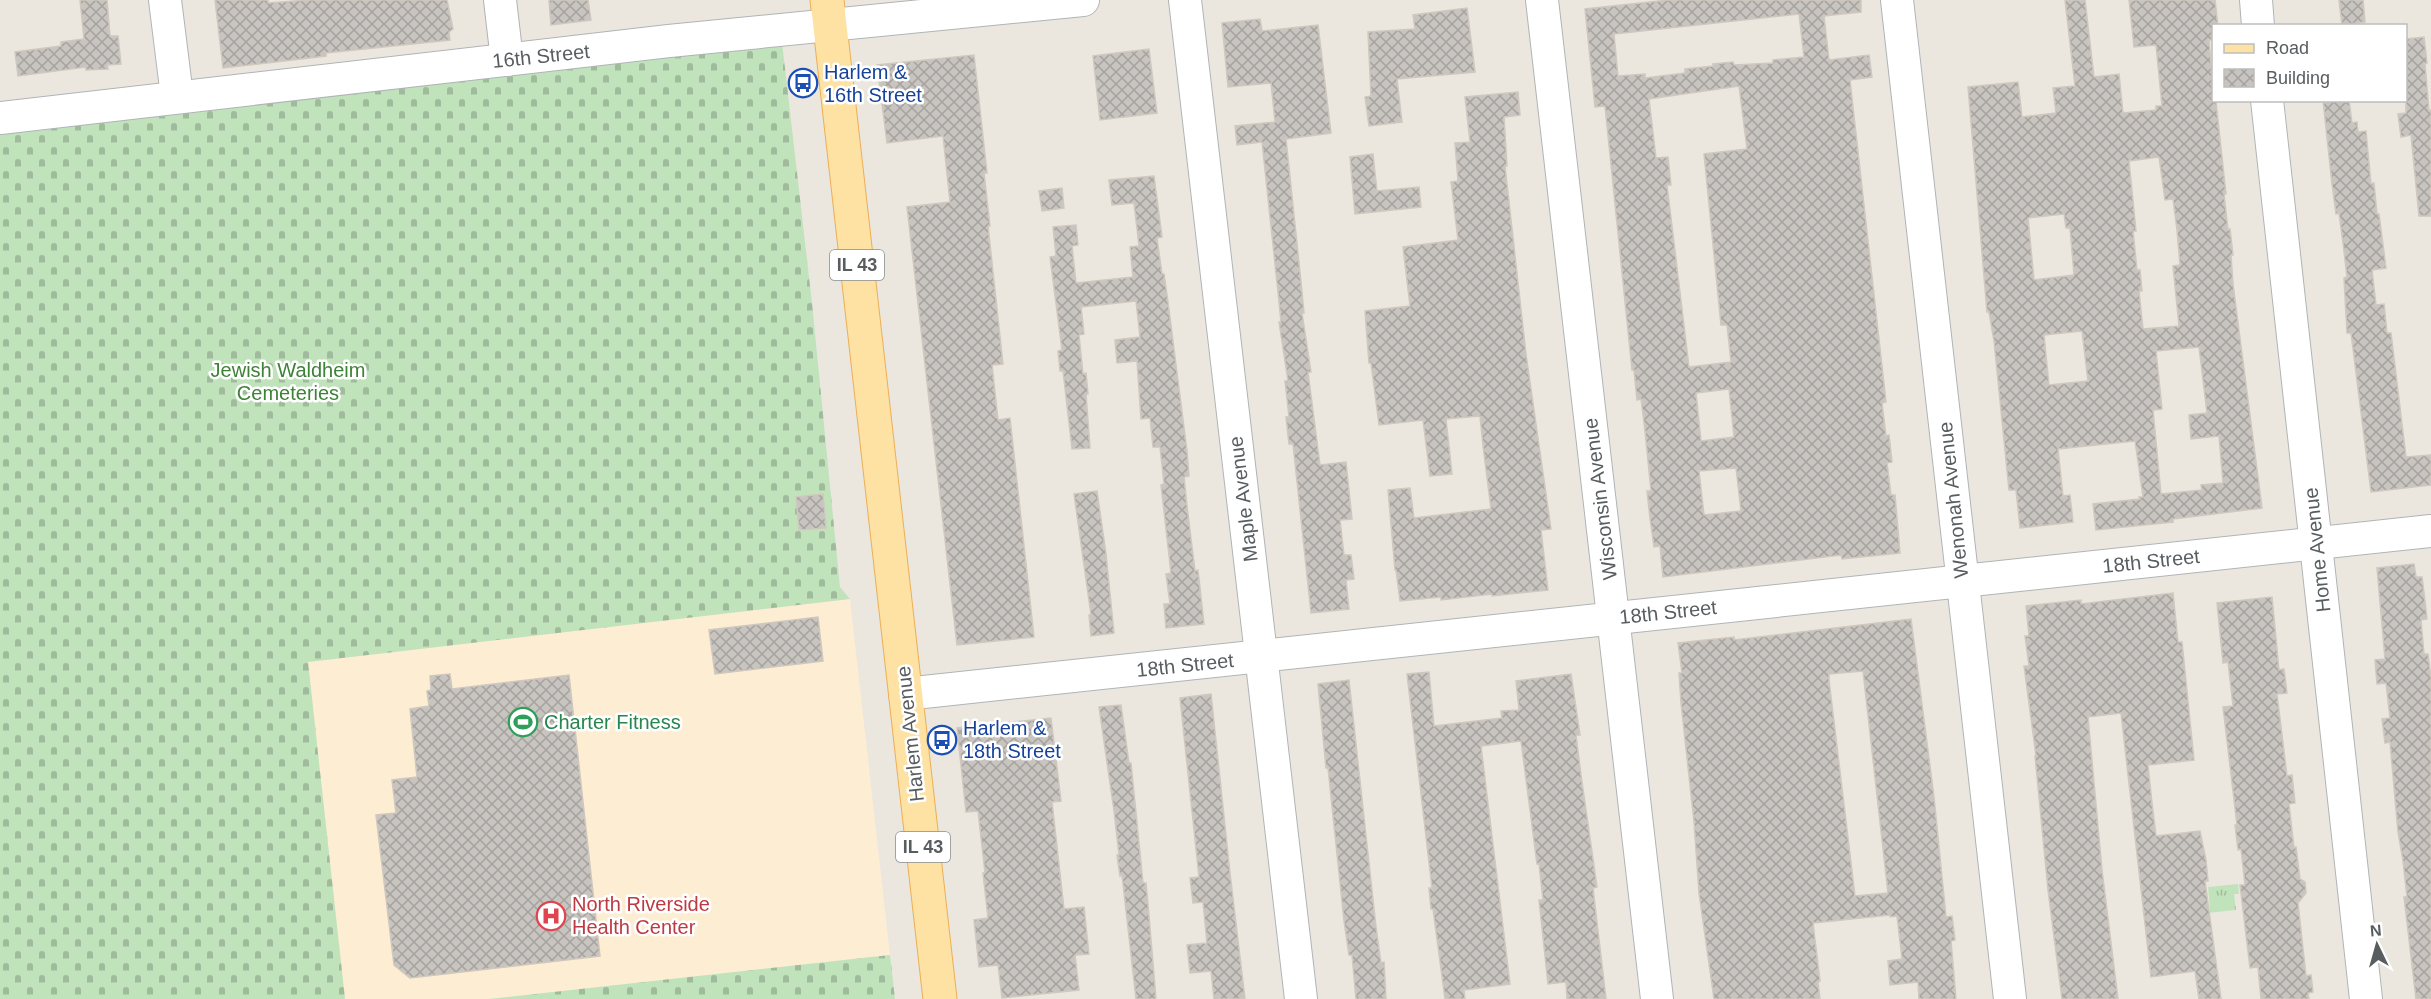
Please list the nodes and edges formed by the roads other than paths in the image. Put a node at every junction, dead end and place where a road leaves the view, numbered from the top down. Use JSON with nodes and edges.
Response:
{"nodes":[{"id":1,"x":165,"y":0,"type":"edge"},
{"id":2,"x":500,"y":0,"type":"edge"},
{"id":3,"x":1083,"y":0,"type":"edge"},
{"id":4,"x":1185,"y":0,"type":"edge"},
{"id":5,"x":1542,"y":0,"type":"edge"},
{"id":6,"x":1897,"y":0,"type":"edge"},
{"id":7,"x":2256,"y":0,"type":"edge"},
{"id":8,"x":828,"y":13,"type":"edge"},
{"id":9,"x":2258,"y":24,"type":"edge"},
{"id":10,"x":507,"y":60,"type":"junction"},
{"id":11,"x":177,"y":96,"type":"junction"},
{"id":12,"x":2267,"y":102,"type":"edge"},
{"id":13,"x":0,"y":118,"type":"edge"},
{"id":14,"x":2431,"y":531,"type":"edge"},
{"id":15,"x":2316,"y":543,"type":"junction"},
{"id":16,"x":1963,"y":581,"type":"junction"},
{"id":17,"x":1613,"y":618,"type":"junction"},
{"id":18,"x":1261,"y":656,"type":"junction"},
{"id":19,"x":905,"y":694,"type":"junction"},
{"id":20,"x":940,"y":999,"type":"edge"},
{"id":21,"x":1301,"y":999,"type":"edge"},
{"id":22,"x":1657,"y":999,"type":"edge"},
{"id":23,"x":2010,"y":999,"type":"edge"},
{"id":24,"x":2366,"y":999,"type":"edge"}],
"edges":[{"from":1,"to":11,"type":"street"},
{"from":2,"to":10,"type":"street"},
{"from":3,"to":8,"type":"street","name":"16th Street"},
{"from":4,"to":18,"type":"street","name":"Maple Avenue"},
{"from":5,"to":17,"type":"street","name":"Wisconsin Avenue"},
{"from":6,"to":16,"type":"street","name":"Wenonah Avenue"},
{"from":7,"to":9,"type":"street"},
{"from":8,"to":10,"type":"street","name":"16th Street"},
{"from":8,"to":19,"type":"main road","name":"Harlem Avenue","number":"IL 43"},
{"from":10,"to":11,"type":"street","name":"16th Street"},
{"from":11,"to":13,"type":"street","name":"16th Street"},
{"from":12,"to":15,"type":"street","name":"Home Avenue"},
{"from":14,"to":15,"type":"street","name":"18th Street"},
{"from":15,"to":16,"type":"street","name":"18th Street"},
{"from":15,"to":24,"type":"street","name":"Home Avenue"},
{"from":16,"to":17,"type":"street","name":"18th Street"},
{"from":16,"to":23,"type":"street","name":"Wenonah Avenue"},
{"from":17,"to":18,"type":"street","name":"18th Street"},
{"from":17,"to":22,"type":"street","name":"Wisconsin Avenue"},
{"from":18,"to":19,"type":"street","name":"18th Street"},
{"from":18,"to":21,"type":"street","name":"Maple Avenue"},
{"from":19,"to":20,"type":"main road","name":"Harlem Avenue","number":"IL 43"}]}
